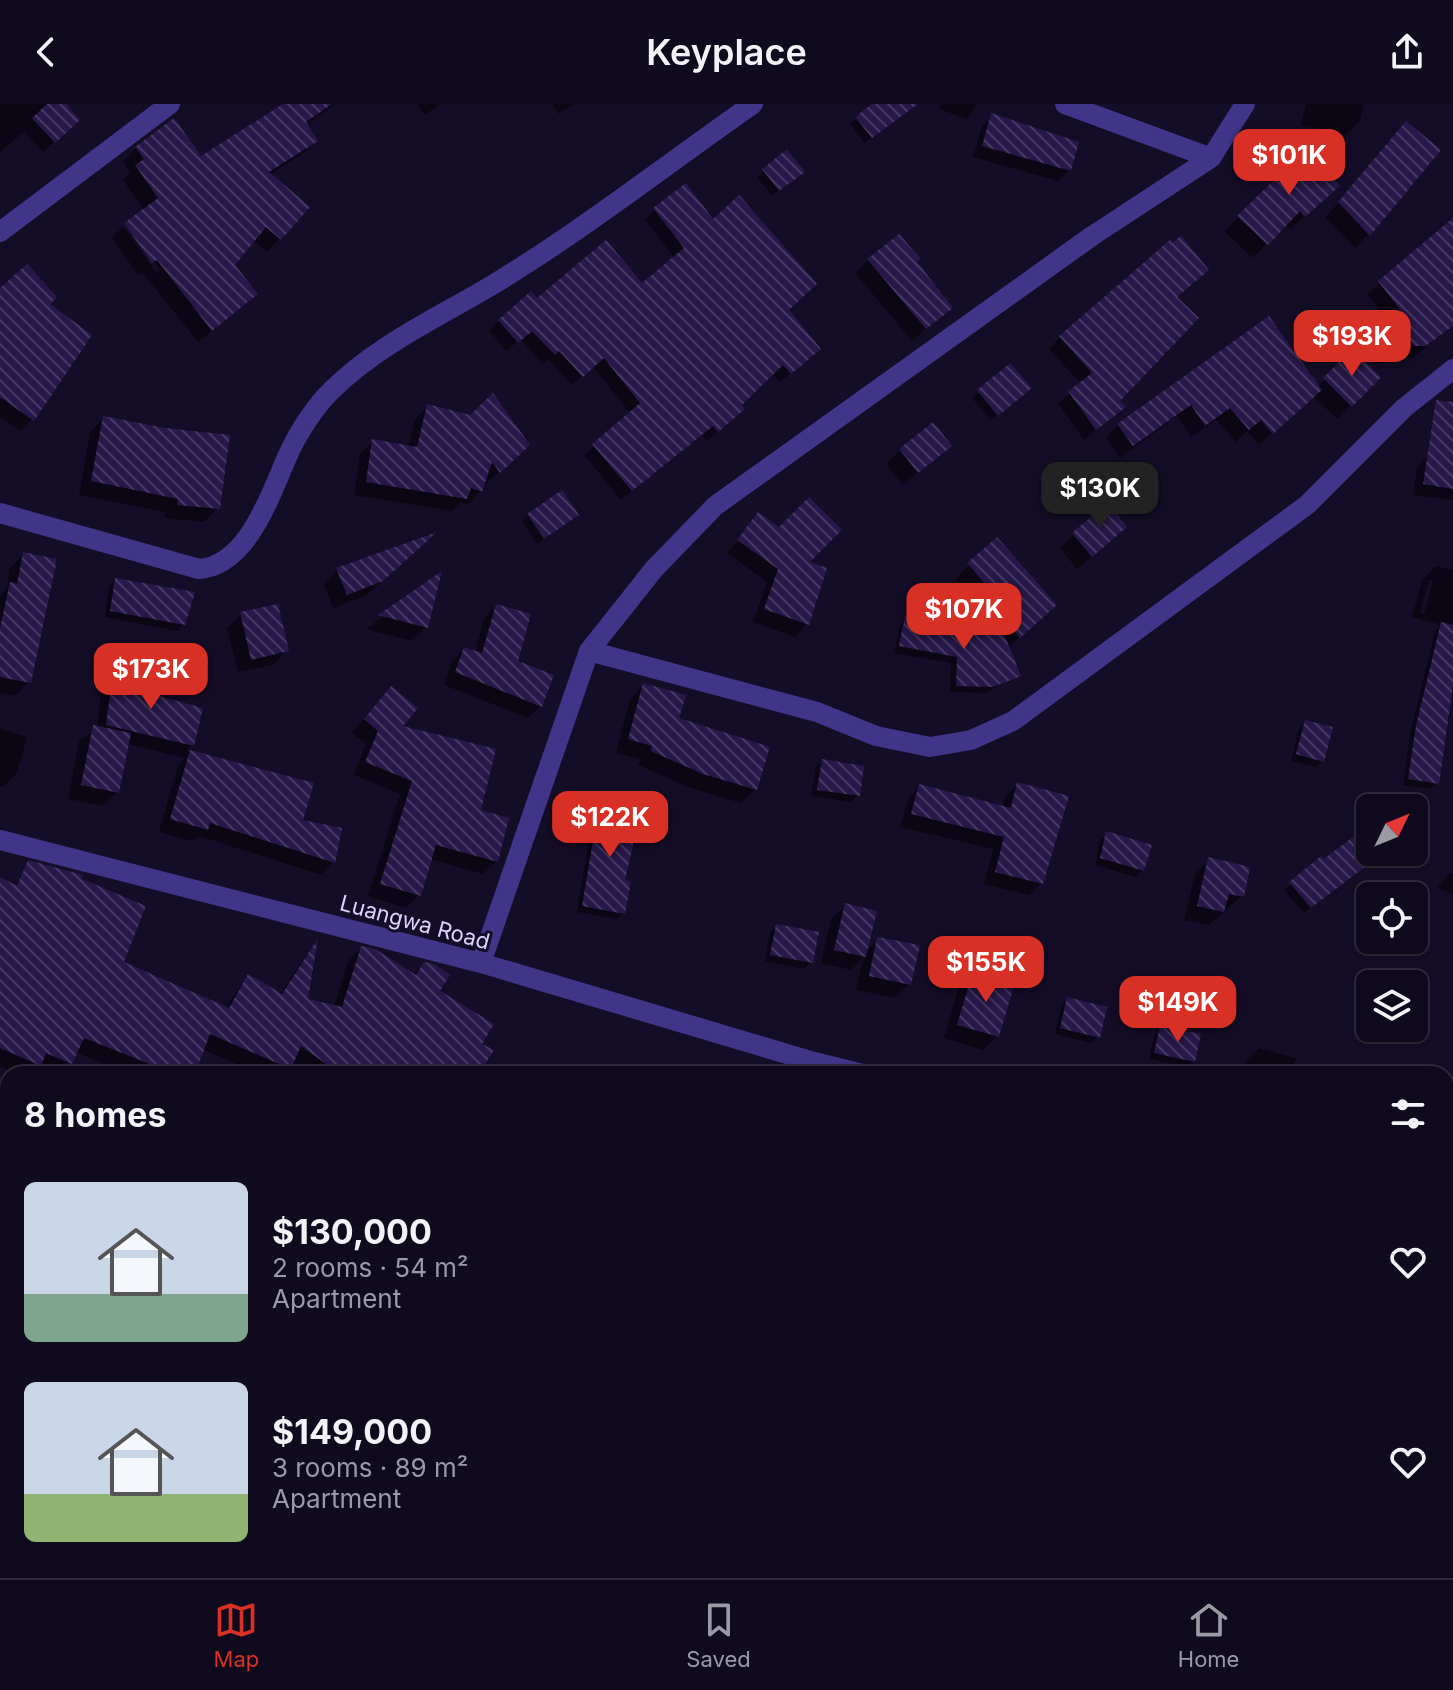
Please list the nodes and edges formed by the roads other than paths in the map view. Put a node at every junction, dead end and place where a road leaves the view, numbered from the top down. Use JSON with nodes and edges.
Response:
{"nodes":[{"id":1,"x":170,"y":104,"type":"edge"},
{"id":2,"x":753,"y":104,"type":"edge"},
{"id":3,"x":1065,"y":104,"type":"edge"},
{"id":4,"x":1245,"y":104,"type":"edge"},
{"id":5,"x":1211,"y":158,"type":"junction"},
{"id":6,"x":0,"y":232,"type":"edge"},
{"id":7,"x":1453,"y":369,"type":"edge"},
{"id":8,"x":0,"y":513,"type":"edge"},
{"id":9,"x":589,"y":651,"type":"junction"},
{"id":10,"x":0,"y":840,"type":"edge"},
{"id":11,"x":481,"y":963,"type":"junction"},
{"id":12,"x":806,"y":1066,"type":"edge"}],
"edges":[{"from":1,"to":6,"type":"street"},
{"from":2,"to":8,"type":"street"},
{"from":3,"to":5,"type":"street"},
{"from":4,"to":5,"type":"street"},
{"from":5,"to":9,"type":"street"},
{"from":7,"to":9,"type":"street"},
{"from":9,"to":11,"type":"street"},
{"from":10,"to":11,"type":"street","name":"Luangwa Road"},
{"from":11,"to":12,"type":"street","name":"Luangwa Road"}]}
